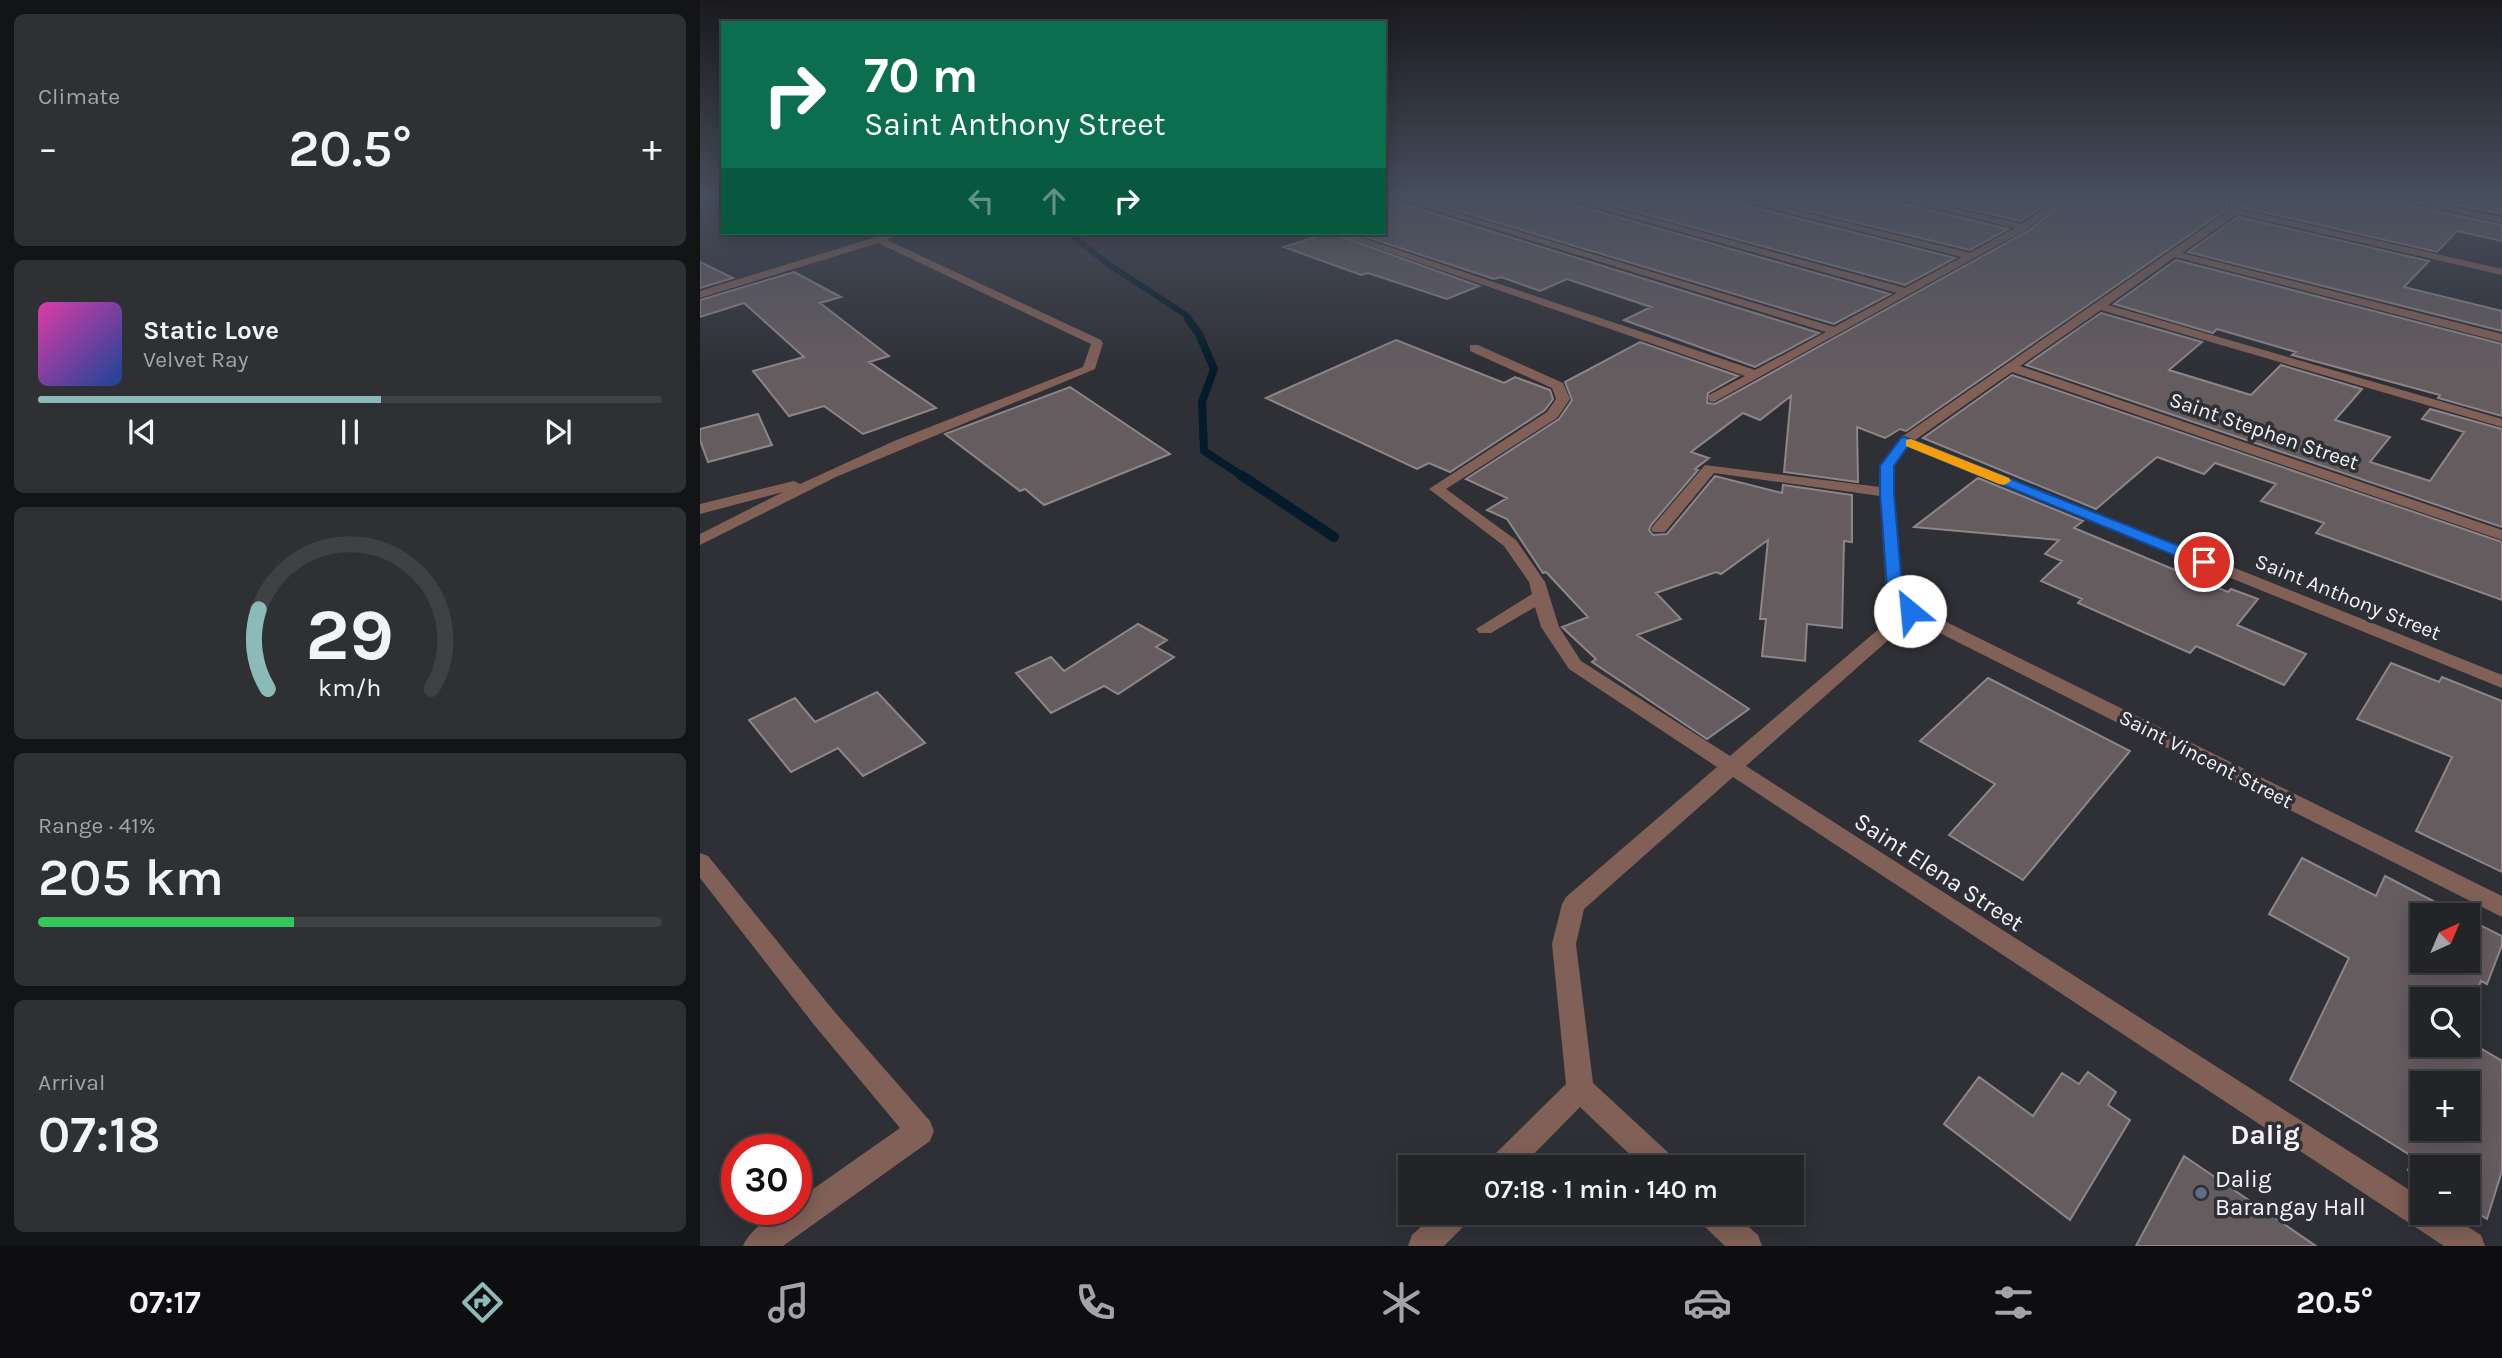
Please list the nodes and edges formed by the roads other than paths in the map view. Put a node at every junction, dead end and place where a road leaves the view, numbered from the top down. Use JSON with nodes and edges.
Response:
{"nodes":[{"id":1,"x":830,"y":254,"type":"edge"},
{"id":2,"x":910,"y":254,"type":"edge"},
{"id":3,"x":1401,"y":254,"type":"edge"},
{"id":4,"x":1584,"y":254,"type":"edge"},
{"id":5,"x":1770,"y":254,"type":"edge"},
{"id":6,"x":1962,"y":254,"type":"edge"},
{"id":7,"x":1973,"y":254,"type":"edge"},
{"id":8,"x":2174,"y":254,"type":"joint"},
{"id":9,"x":2424,"y":254,"type":"edge"},
{"id":10,"x":1970,"y":256,"type":"junction"},
{"id":11,"x":2502,"y":272,"type":"edge"},
{"id":12,"x":1907,"y":292,"type":"junction"},
{"id":13,"x":700,"y":295,"type":"edge"},
{"id":14,"x":2100,"y":306,"type":"junction"},
{"id":15,"x":1836,"y":331,"type":"junction"},
{"id":16,"x":2502,"y":338,"type":"edge"},
{"id":17,"x":1474,"y":348,"type":"dead end"},
{"id":18,"x":2013,"y":368,"type":"junction"},
{"id":19,"x":1756,"y":375,"type":"junction"},
{"id":20,"x":1714,"y":398,"type":"dead end"},
{"id":21,"x":2502,"y":423,"type":"edge"},
{"id":22,"x":1905,"y":441,"type":"junction"},
{"id":23,"x":831,"y":474,"type":"junction"},
{"id":24,"x":1887,"y":493,"type":"junction"},
{"id":25,"x":700,"y":509,"type":"edge"},
{"id":26,"x":1659,"y":529,"type":"dead end"},
{"id":27,"x":2502,"y":535,"type":"edge"},
{"id":28,"x":700,"y":540,"type":"edge"},
{"id":29,"x":1541,"y":596,"type":"junction"},
{"id":30,"x":1910,"y":611,"type":"junction"},
{"id":31,"x":1485,"y":629,"type":"dead end"},
{"id":32,"x":2502,"y":682,"type":"edge"},
{"id":33,"x":1729,"y":768,"type":"junction"},
{"id":34,"x":700,"y":862,"type":"edge"},
{"id":35,"x":2502,"y":907,"type":"edge"},
{"id":36,"x":1580,"y":1089,"type":"junction"},
{"id":37,"x":1514,"y":1155,"type":"edge"},
{"id":38,"x":1650,"y":1155,"type":"edge"},
{"id":39,"x":1445,"y":1225,"type":"edge"},
{"id":40,"x":1724,"y":1225,"type":"edge"},
{"id":41,"x":758,"y":1246,"type":"edge"},
{"id":42,"x":1423,"y":1246,"type":"edge"},
{"id":43,"x":1746,"y":1246,"type":"edge"},
{"id":44,"x":2470,"y":1246,"type":"edge"}],
"edges":[{"from":1,"to":13,"type":"street"},
{"from":2,"to":23,"type":"street"},
{"from":3,"to":19,"type":"street"},
{"from":4,"to":15,"type":"street"},
{"from":5,"to":12,"type":"street"},
{"from":6,"to":10,"type":"street"},
{"from":7,"to":10,"type":"street"},
{"from":8,"to":14,"type":"street"},
{"from":8,"to":16,"type":"street"},
{"from":9,"to":11,"type":"street"},
{"from":10,"to":12,"type":"street"},
{"from":12,"to":15,"type":"street"},
{"from":14,"to":18,"type":"street"},
{"from":14,"to":21,"type":"street"},
{"from":15,"to":19,"type":"street"},
{"from":17,"to":29,"type":"street","name":"Saint Elena Street"},
{"from":18,"to":22,"type":"street"},
{"from":18,"to":27,"type":"street","name":"Saint Stephen Street"},
{"from":19,"to":20,"type":"street"},
{"from":22,"to":24,"type":"street"},
{"from":22,"to":32,"type":"street","name":"Saint Anthony Street"},
{"from":23,"to":25,"type":"street"},
{"from":23,"to":28,"type":"street"},
{"from":24,"to":26,"type":"street"},
{"from":24,"to":30,"type":"street"},
{"from":29,"to":31,"type":"street"},
{"from":29,"to":33,"type":"street","name":"Saint Elena Street"},
{"from":30,"to":33,"type":"street"},
{"from":30,"to":35,"type":"street","name":"Saint Vincent Street"},
{"from":33,"to":36,"type":"street"},
{"from":33,"to":44,"type":"street","name":"Saint Elena Street"},
{"from":34,"to":41,"type":"street"},
{"from":36,"to":37,"type":"street"},
{"from":36,"to":38,"type":"street"},
{"from":39,"to":42,"type":"street"},
{"from":40,"to":43,"type":"street"}]}
